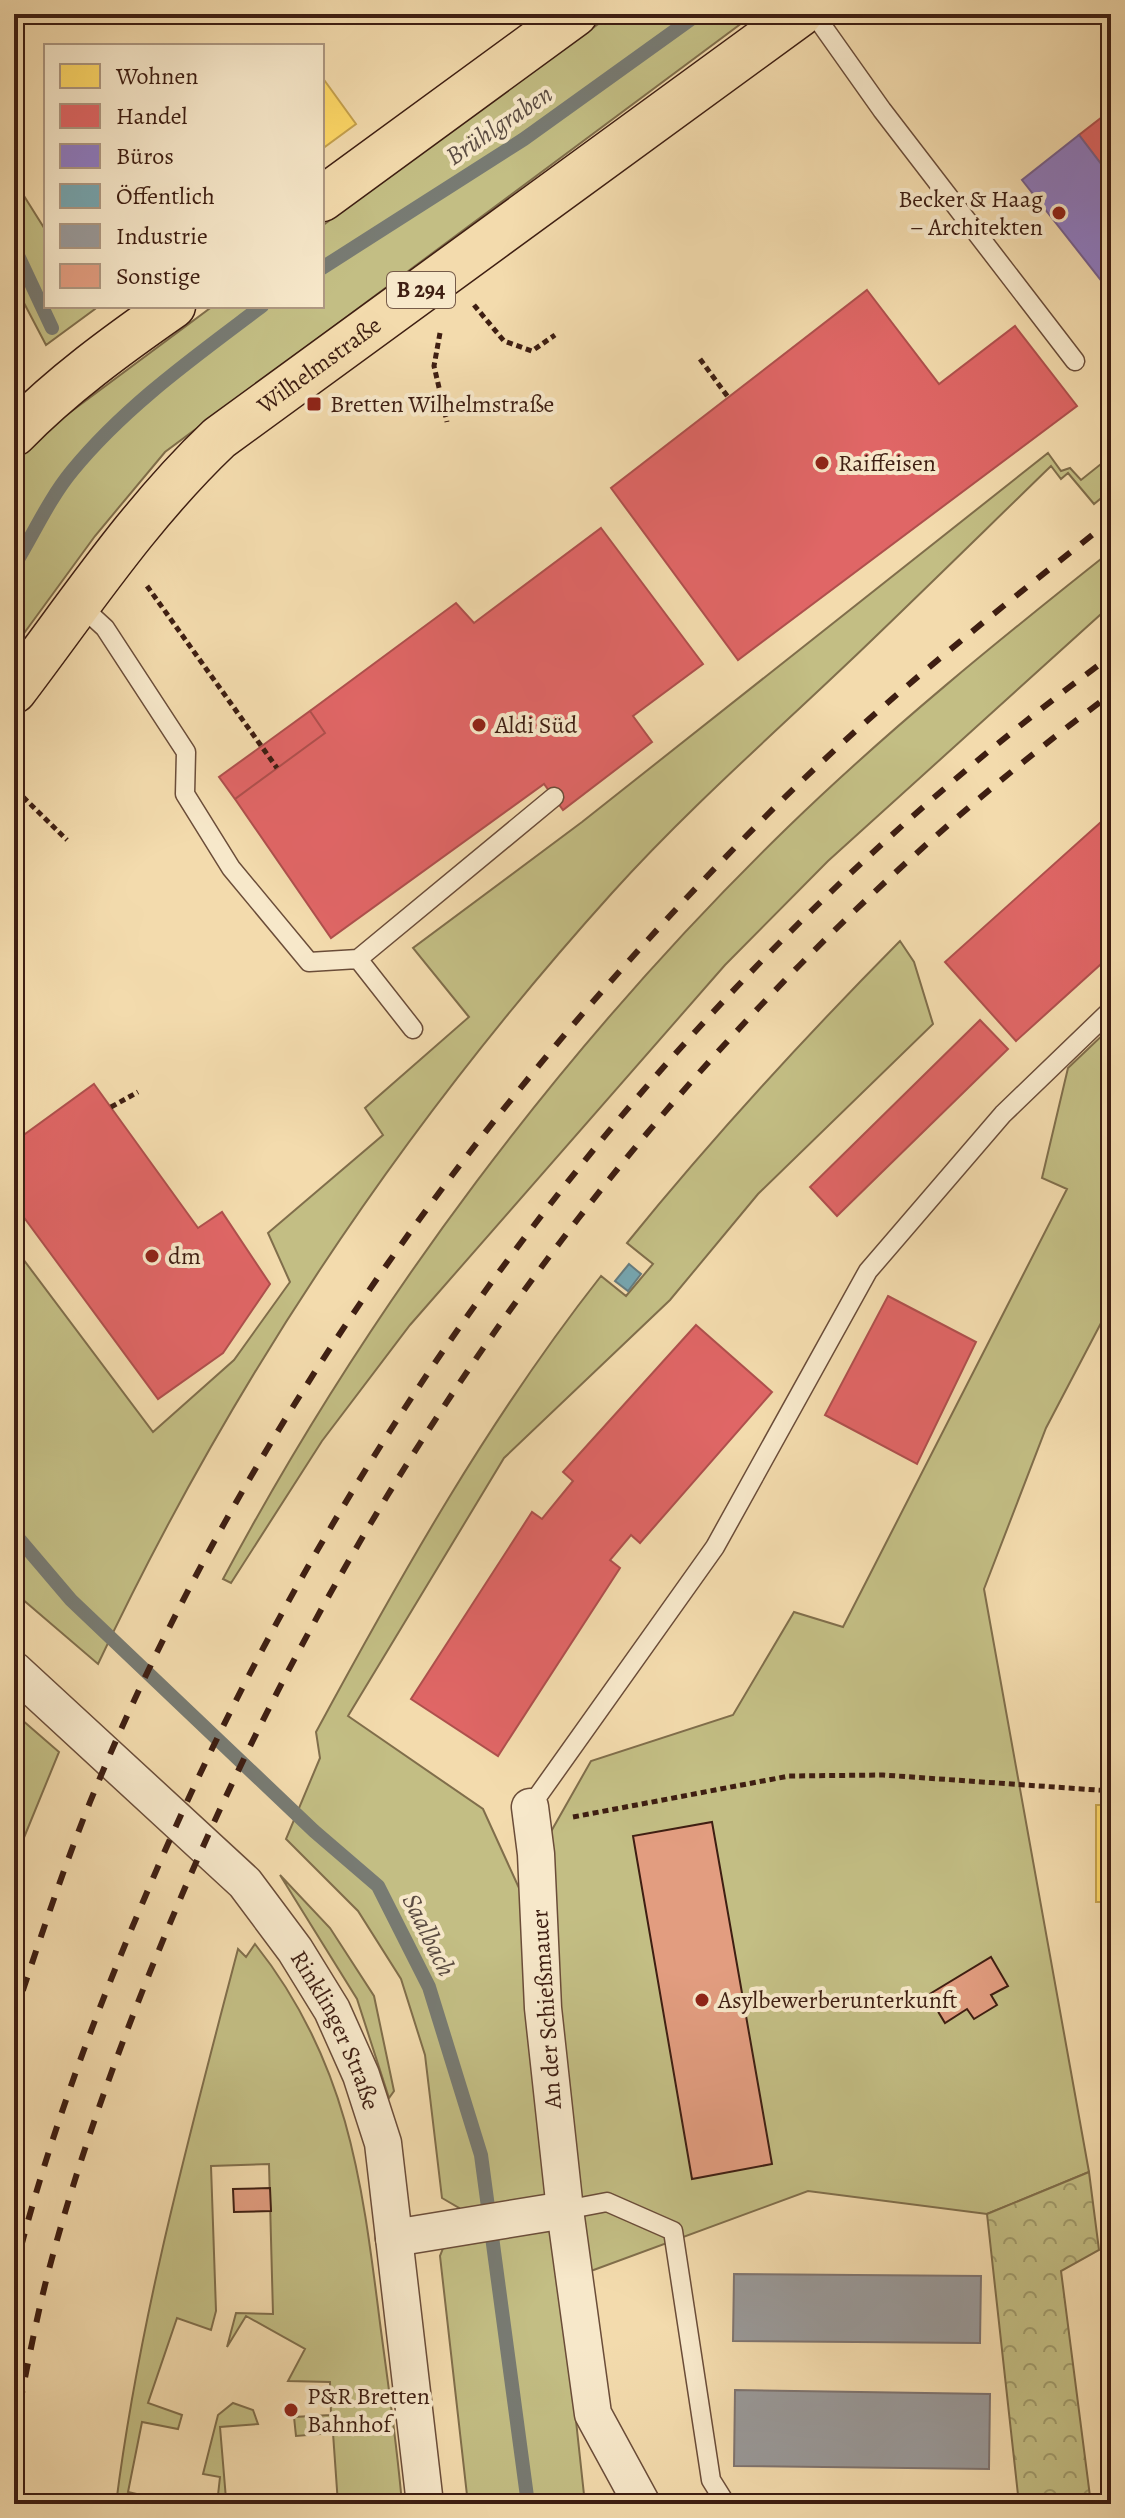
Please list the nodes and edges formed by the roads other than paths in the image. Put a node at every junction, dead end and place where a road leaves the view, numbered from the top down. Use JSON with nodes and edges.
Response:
{"nodes":[{"id":1,"x":575,"y":14,"type":"edge"},
{"id":2,"x":800,"y":14,"type":"edge"},
{"id":3,"x":814,"y":14,"type":"edge"},
{"id":4,"x":324,"y":198,"type":"edge"},
{"id":5,"x":170,"y":308,"type":"edge"},
{"id":6,"x":1075,"y":361,"type":"dead end"},
{"id":7,"x":14,"y":434,"type":"edge"},
{"id":8,"x":80,"y":605,"type":"junction"},
{"id":9,"x":14,"y":691,"type":"edge"},
{"id":10,"x":554,"y":797,"type":"dead end"},
{"id":11,"x":358,"y":959,"type":"junction"},
{"id":12,"x":1111,"y":1010,"type":"edge"},
{"id":13,"x":413,"y":1029,"type":"dead end"},
{"id":14,"x":14,"y":1670,"type":"edge"},
{"id":15,"x":530,"y":1807,"type":"joint"},
{"id":16,"x":551,"y":2213,"type":"junction"},
{"id":17,"x":394,"y":2238,"type":"junction"},
{"id":18,"x":425,"y":2504,"type":"edge"},
{"id":19,"x":642,"y":2504,"type":"edge"},
{"id":20,"x":726,"y":2504,"type":"edge"}],
"edges":[{"from":1,"to":4,"type":"main road"},
{"from":2,"to":8,"type":"main road","name":"Wilhelmstraße","number":"B 294"},
{"from":3,"to":6,"type":"lane"},
{"from":5,"to":7,"type":"main road"},
{"from":8,"to":9,"type":"main road","name":"Wilhelmstraße","number":"B 294"},
{"from":8,"to":11,"type":"lane"},
{"from":10,"to":11,"type":"lane"},
{"from":11,"to":13,"type":"lane"},
{"from":12,"to":15,"type":"lane"},
{"from":14,"to":17,"type":"street","name":"Rinklinger Straße"},
{"from":15,"to":16,"type":"street","name":"An der Schießmauer"},
{"from":16,"to":17,"type":"street"},
{"from":16,"to":19,"type":"street","name":"An der Schießmauer"},
{"from":16,"to":20,"type":"lane"},
{"from":17,"to":18,"type":"street","name":"Rinklinger Straße"}]}
